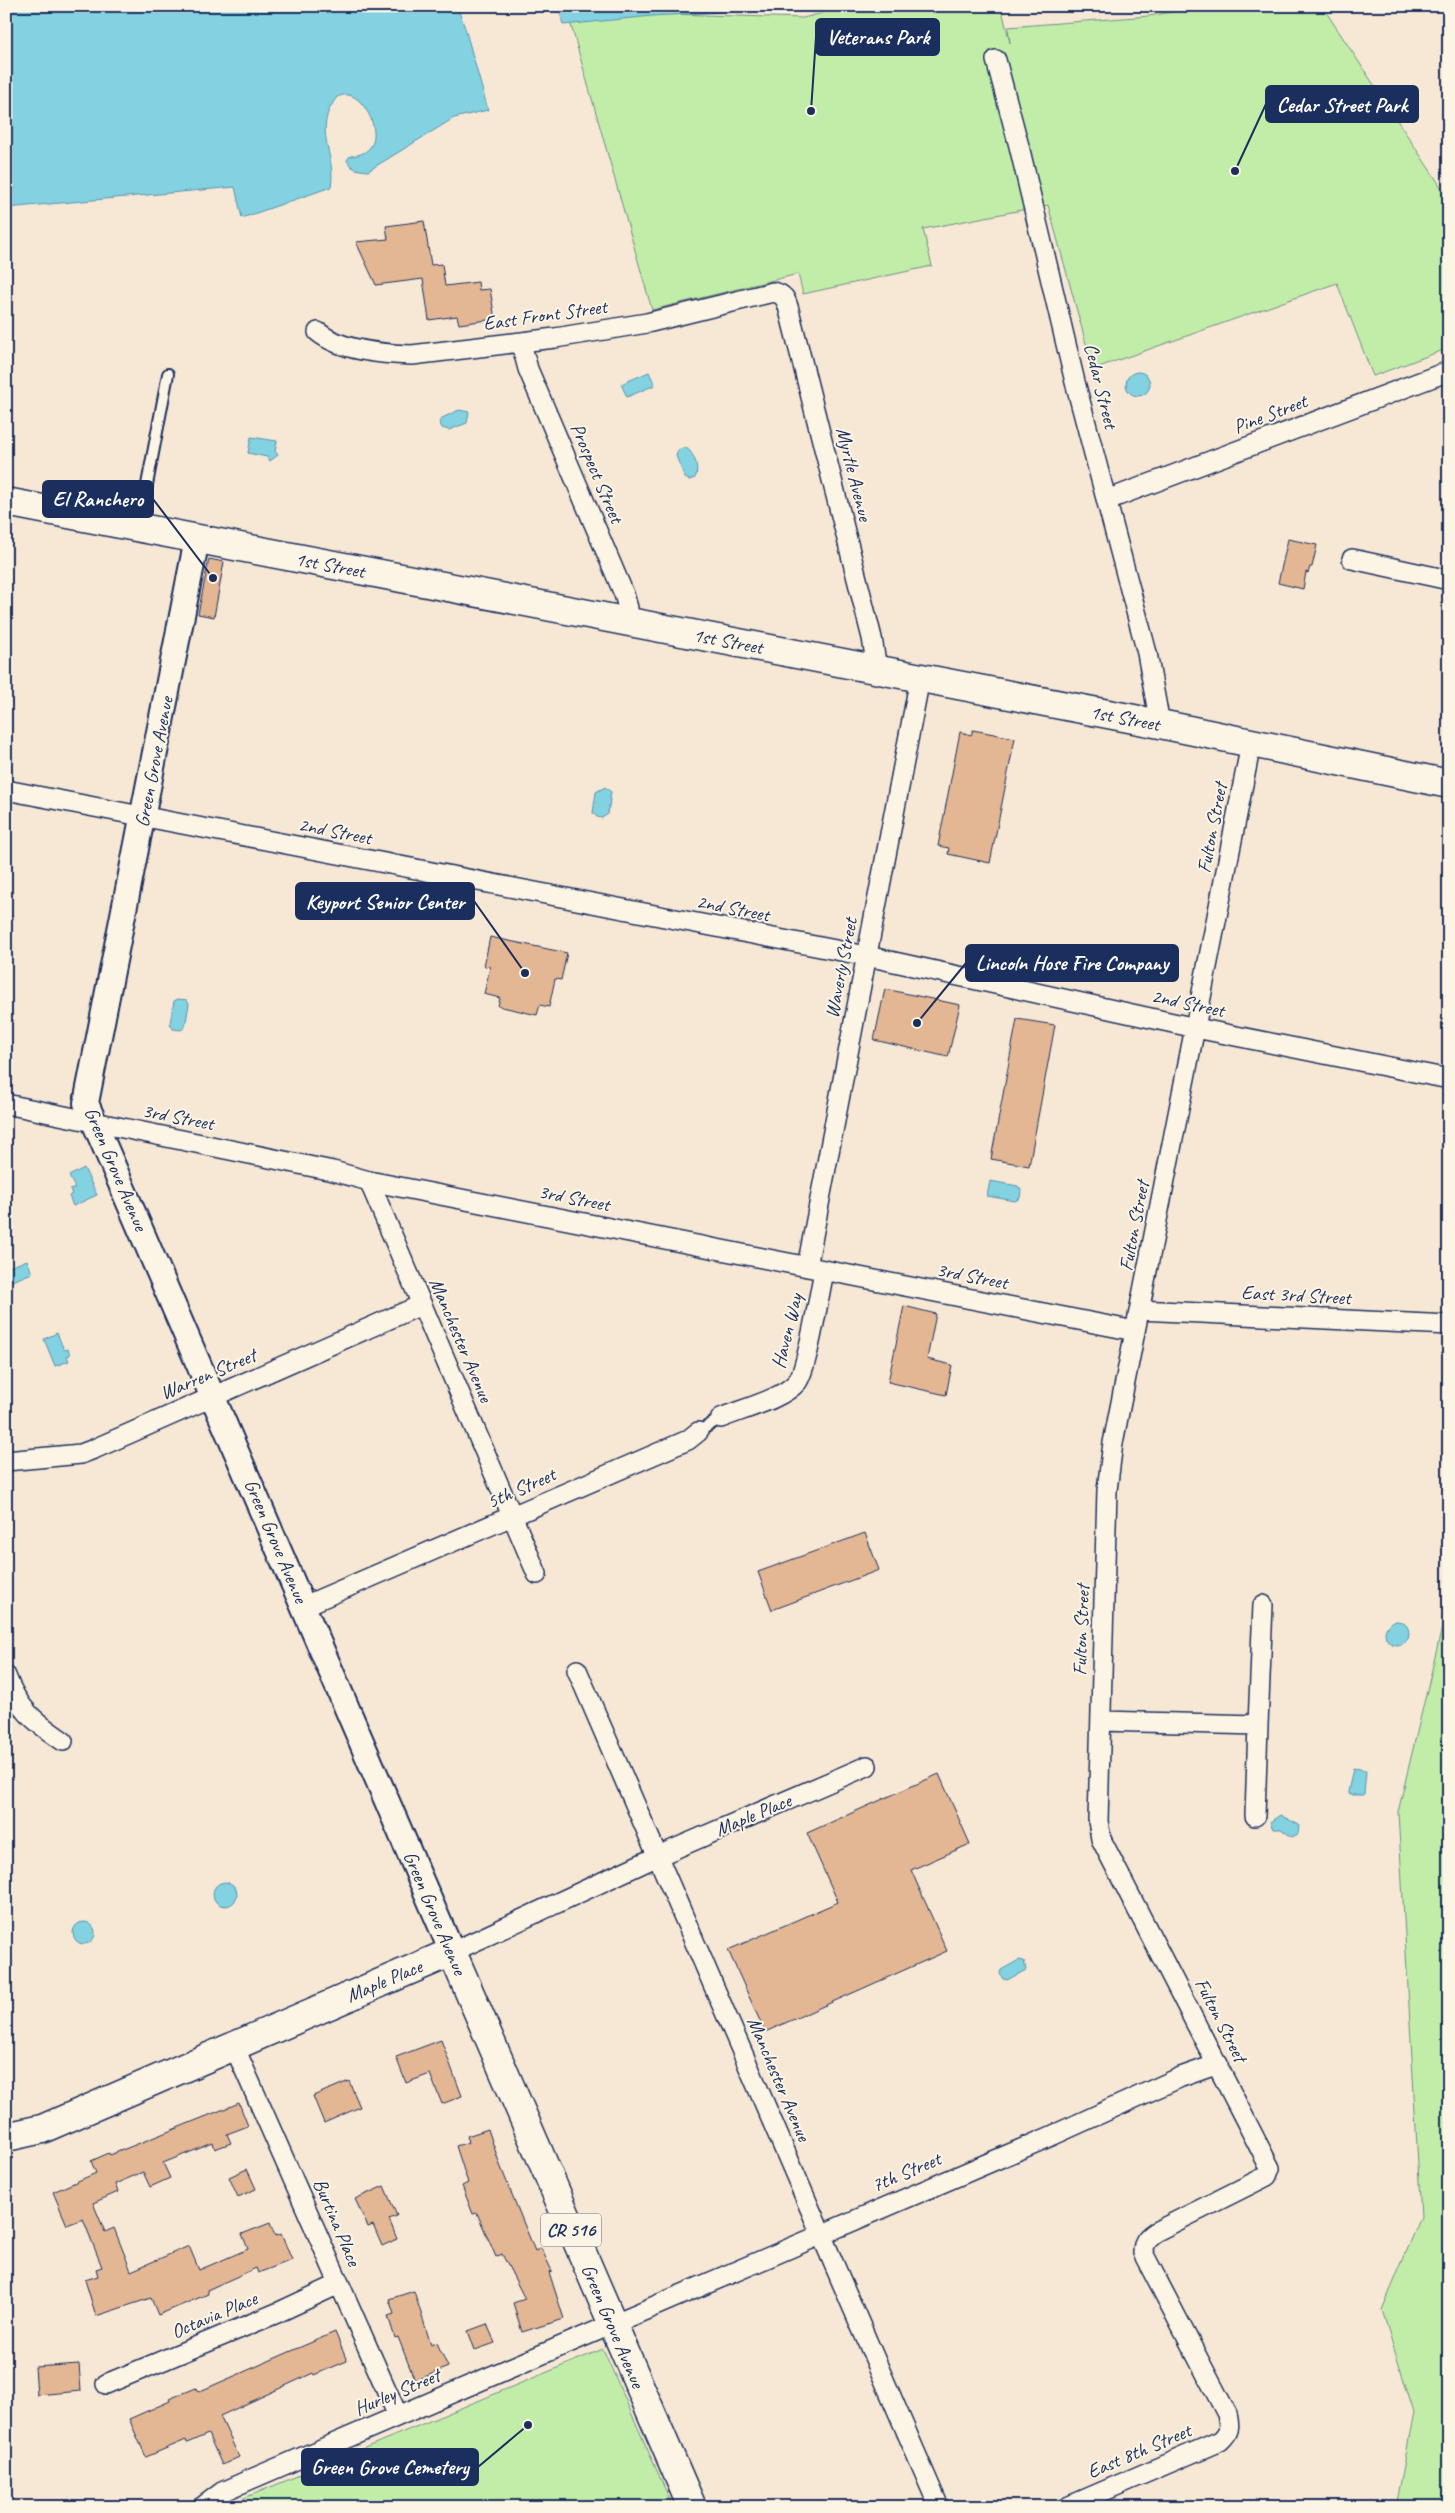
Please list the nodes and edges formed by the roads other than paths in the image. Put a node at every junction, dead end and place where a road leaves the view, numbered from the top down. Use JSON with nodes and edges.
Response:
{"nodes":[{"id":1,"x":996,"y":60,"type":"dead end"},
{"id":2,"x":779,"y":293,"type":"joint"},
{"id":3,"x":318,"y":332,"type":"dead end"},
{"id":4,"x":521,"y":343,"type":"junction"},
{"id":5,"x":1449,"y":371,"type":"edge"},
{"id":6,"x":168,"y":374,"type":"dead end"},
{"id":7,"x":1107,"y":500,"type":"junction"},
{"id":8,"x":6,"y":502,"type":"edge"},
{"id":9,"x":139,"y":528,"type":"junction"},
{"id":10,"x":197,"y":539,"type":"junction"},
{"id":11,"x":1352,"y":559,"type":"dead end"},
{"id":12,"x":1449,"y":580,"type":"edge"},
{"id":13,"x":627,"y":621,"type":"junction"},
{"id":14,"x":877,"y":669,"type":"junction"},
{"id":15,"x":920,"y":678,"type":"junction"},
{"id":16,"x":1160,"y":724,"type":"junction"},
{"id":17,"x":1251,"y":744,"type":"junction"},
{"id":18,"x":1449,"y":784,"type":"edge"},
{"id":19,"x":6,"y":790,"type":"edge"},
{"id":20,"x":144,"y":817,"type":"junction"},
{"id":21,"x":867,"y":956,"type":"junction"},
{"id":22,"x":1196,"y":1028,"type":"junction"},
{"id":23,"x":1449,"y":1078,"type":"edge"},
{"id":24,"x":6,"y":1104,"type":"edge"},
{"id":25,"x":96,"y":1123,"type":"junction"},
{"id":26,"x":369,"y":1181,"type":"junction"},
{"id":27,"x":816,"y":1269,"type":"junction"},
{"id":28,"x":421,"y":1305,"type":"junction"},
{"id":29,"x":1140,"y":1310,"type":"junction"},
{"id":30,"x":1449,"y":1325,"type":"edge"},
{"id":31,"x":1135,"y":1331,"type":"junction"},
{"id":32,"x":213,"y":1396,"type":"junction"},
{"id":33,"x":753,"y":1405,"type":"joint"},
{"id":34,"x":721,"y":1418,"type":"joint"},
{"id":35,"x":698,"y":1432,"type":"joint"},
{"id":36,"x":6,"y":1461,"type":"edge"},
{"id":37,"x":513,"y":1517,"type":"junction"},
{"id":38,"x":537,"y":1574,"type":"dead end"},
{"id":39,"x":1263,"y":1605,"type":"dead end"},
{"id":40,"x":304,"y":1606,"type":"junction"},
{"id":41,"x":577,"y":1670,"type":"dead end"},
{"id":42,"x":6,"y":1676,"type":"edge"},
{"id":43,"x":1101,"y":1720,"type":"junction"},
{"id":44,"x":1258,"y":1725,"type":"junction"},
{"id":45,"x":63,"y":1740,"type":"dead end"},
{"id":46,"x":867,"y":1766,"type":"dead end"},
{"id":47,"x":1255,"y":1816,"type":"dead end"},
{"id":48,"x":658,"y":1856,"type":"junction"},
{"id":49,"x":452,"y":1952,"type":"junction"},
{"id":50,"x":234,"y":2046,"type":"junction"},
{"id":51,"x":1218,"y":2064,"type":"junction"},
{"id":52,"x":6,"y":2137,"type":"edge"},
{"id":53,"x":821,"y":2233,"type":"junction"},
{"id":54,"x":339,"y":2284,"type":"junction"},
{"id":55,"x":612,"y":2323,"type":"junction"},
{"id":56,"x":106,"y":2384,"type":"dead end"},
{"id":57,"x":398,"y":2416,"type":"junction"},
{"id":58,"x":1227,"y":2434,"type":"joint"},
{"id":59,"x":202,"y":2507,"type":"edge"},
{"id":60,"x":692,"y":2507,"type":"edge"},
{"id":61,"x":939,"y":2507,"type":"edge"},
{"id":62,"x":1067,"y":2507,"type":"edge"}],
"edges":[{"from":1,"to":7,"type":"street","name":"Cedar Street"},
{"from":2,"to":4,"type":"street","name":"East Front Street"},
{"from":2,"to":14,"type":"street","name":"Myrtle Avenue"},
{"from":3,"to":4,"type":"street","name":"East Front Street"},
{"from":4,"to":13,"type":"street","name":"Prospect Street"},
{"from":5,"to":7,"type":"street","name":"Pine Street"},
{"from":6,"to":9,"type":"lane"},
{"from":7,"to":16,"type":"street","name":"Cedar Street"},
{"from":8,"to":9,"type":"main road","name":"1st Street"},
{"from":9,"to":10,"type":"main road","name":"1st Street"},
{"from":10,"to":13,"type":"main road","name":"1st Street"},
{"from":10,"to":20,"type":"street","name":"Green Grove Avenue"},
{"from":11,"to":12,"type":"street"},
{"from":13,"to":14,"type":"main road","name":"1st Street"},
{"from":14,"to":15,"type":"main road","name":"1st Street"},
{"from":15,"to":16,"type":"main road","name":"1st Street"},
{"from":15,"to":21,"type":"street","name":"Waverly Street"},
{"from":16,"to":17,"type":"main road","name":"1st Street"},
{"from":17,"to":18,"type":"main road","name":"1st Street"},
{"from":17,"to":22,"type":"street","name":"Fulton Street"},
{"from":19,"to":20,"type":"street","name":"2nd Street"},
{"from":20,"to":21,"type":"street","name":"2nd Street"},
{"from":20,"to":25,"type":"street","name":"Green Grove Avenue"},
{"from":21,"to":22,"type":"street","name":"2nd Street"},
{"from":21,"to":27,"type":"street","name":"Waverly Street"},
{"from":22,"to":23,"type":"street","name":"2nd Street"},
{"from":22,"to":29,"type":"street","name":"Fulton Street"},
{"from":24,"to":25,"type":"street","name":"3rd Street"},
{"from":25,"to":26,"type":"street","name":"3rd Street"},
{"from":25,"to":32,"type":"street","name":"Green Grove Avenue"},
{"from":26,"to":27,"type":"street","name":"3rd Street"},
{"from":26,"to":28,"type":"street","name":"Manchester Avenue"},
{"from":27,"to":31,"type":"street","name":"3rd Street"},
{"from":27,"to":33,"type":"street","name":"Haven Way"},
{"from":28,"to":32,"type":"street","name":"Warren Street"},
{"from":28,"to":37,"type":"street","name":"Manchester Avenue"},
{"from":29,"to":30,"type":"street","name":"East 3rd Street"},
{"from":29,"to":31,"type":"street","name":"Fulton Street"},
{"from":31,"to":43,"type":"street","name":"Fulton Street"},
{"from":32,"to":36,"type":"street","name":"Warren Street"},
{"from":32,"to":40,"type":"street","name":"Green Grove Avenue"},
{"from":33,"to":34,"type":"street","name":"5th Street"},
{"from":34,"to":35,"type":"lane","name":"5th Street"},
{"from":35,"to":37,"type":"street","name":"5th Street"},
{"from":37,"to":38,"type":"street","name":"Manchester Avenue"},
{"from":37,"to":40,"type":"street","name":"5th Street"},
{"from":39,"to":44,"type":"street"},
{"from":40,"to":49,"type":"street","name":"Green Grove Avenue"},
{"from":41,"to":48,"type":"street","name":"Manchester Avenue"},
{"from":42,"to":45,"type":"street"},
{"from":43,"to":44,"type":"street"},
{"from":43,"to":51,"type":"street","name":"Fulton Street"},
{"from":44,"to":47,"type":"street"},
{"from":46,"to":48,"type":"street","name":"Maple Place"},
{"from":48,"to":49,"type":"street","name":"Maple Place"},
{"from":48,"to":53,"type":"street","name":"Manchester Avenue"},
{"from":49,"to":50,"type":"main road","name":"Maple Place"},
{"from":49,"to":55,"type":"main road","name":"Green Grove Avenue","number":"CR 516"},
{"from":50,"to":52,"type":"main road","name":"Maple Place"},
{"from":50,"to":54,"type":"street","name":"Burtina Place"},
{"from":51,"to":53,"type":"street","name":"7th Street"},
{"from":51,"to":58,"type":"street","name":"Fulton Street"},
{"from":53,"to":55,"type":"street","name":"7th Street"},
{"from":53,"to":61,"type":"street","name":"Manchester Avenue"},
{"from":54,"to":56,"type":"street","name":"Octavia Place"},
{"from":54,"to":57,"type":"street","name":"Burtina Place"},
{"from":55,"to":57,"type":"street","name":"Hurley Street"},
{"from":55,"to":60,"type":"main road","name":"Green Grove Avenue","number":"CR 516"},
{"from":57,"to":59,"type":"street","name":"Hurley Street"},
{"from":58,"to":62,"type":"street","name":"East 8th Street"}]}
